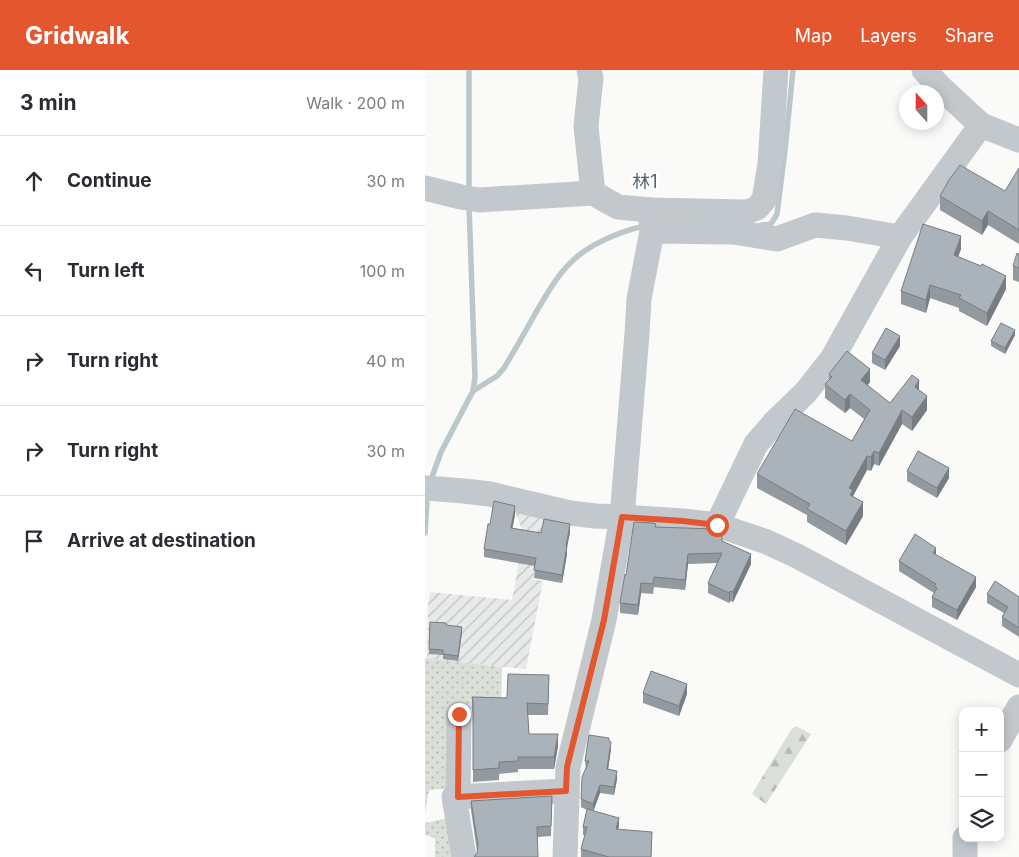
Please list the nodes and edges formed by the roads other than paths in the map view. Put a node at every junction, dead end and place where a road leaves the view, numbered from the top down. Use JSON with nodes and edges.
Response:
{"nodes":[{"id":1,"x":589,"y":70,"type":"edge"},
{"id":2,"x":776,"y":70,"type":"edge"},
{"id":3,"x":924,"y":70,"type":"edge"},
{"id":4,"x":981,"y":125,"type":"junction"},
{"id":5,"x":1019,"y":140,"type":"edge"},
{"id":6,"x":425,"y":188,"type":"edge"},
{"id":7,"x":593,"y":193,"type":"junction"},
{"id":8,"x":651,"y":221,"type":"junction"},
{"id":9,"x":899,"y":237,"type":"junction"},
{"id":10,"x":425,"y":488,"type":"edge"},
{"id":11,"x":622,"y":517,"type":"junction"},
{"id":12,"x":717,"y":525,"type":"junction"},
{"id":13,"x":1019,"y":675,"type":"edge"},
{"id":14,"x":1019,"y":708,"type":"edge"},
{"id":15,"x":459,"y":714,"type":"dead end"},
{"id":16,"x":1007,"y":743,"type":"edge"},
{"id":17,"x":566,"y":791,"type":"junction"},
{"id":18,"x":458,"y":797,"type":"junction"},
{"id":19,"x":965,"y":842,"type":"edge"},
{"id":20,"x":464,"y":857,"type":"edge"},
{"id":21,"x":565,"y":857,"type":"edge"},
{"id":22,"x":965,"y":857,"type":"edge"}],
"edges":[{"from":1,"to":7,"type":"street"},
{"from":2,"to":8,"type":"street"},
{"from":3,"to":4,"type":"street"},
{"from":4,"to":5,"type":"street"},
{"from":4,"to":9,"type":"street"},
{"from":6,"to":7,"type":"street"},
{"from":7,"to":8,"type":"street"},
{"from":8,"to":9,"type":"street"},
{"from":8,"to":11,"type":"street"},
{"from":9,"to":12,"type":"street"},
{"from":10,"to":11,"type":"street"},
{"from":11,"to":12,"type":"street"},
{"from":11,"to":17,"type":"street"},
{"from":12,"to":13,"type":"street"},
{"from":14,"to":16,"type":"street"},
{"from":15,"to":18,"type":"street"},
{"from":17,"to":18,"type":"street"},
{"from":17,"to":21,"type":"street"},
{"from":18,"to":20,"type":"street"},
{"from":19,"to":22,"type":"street"}]}
